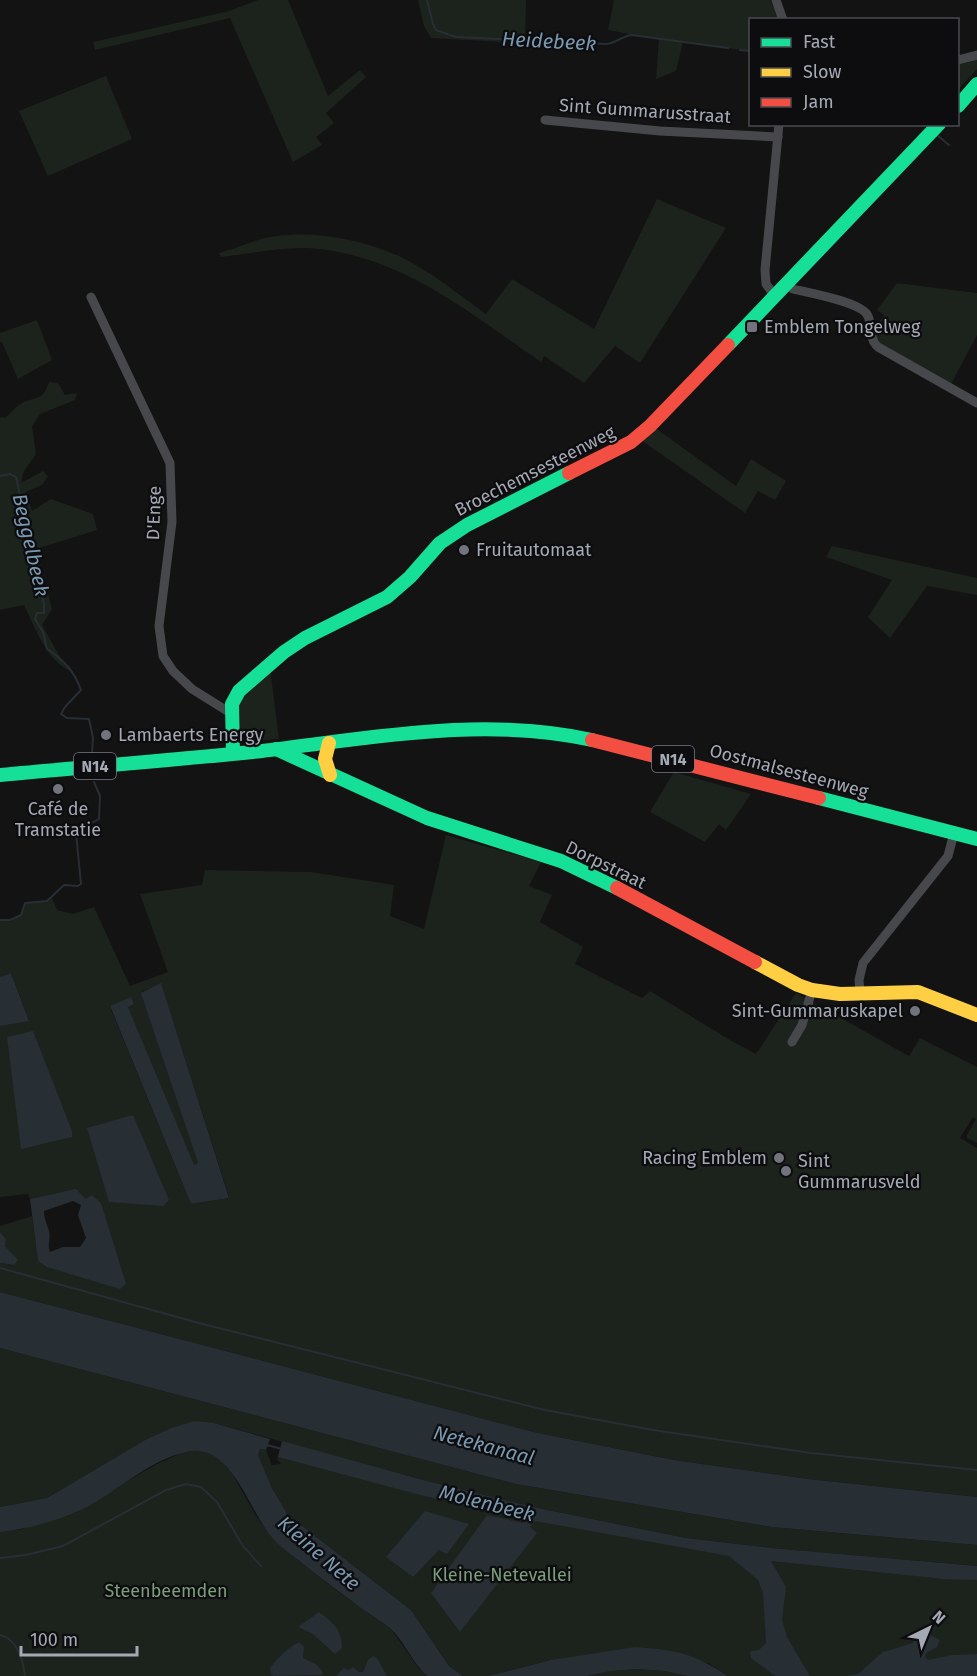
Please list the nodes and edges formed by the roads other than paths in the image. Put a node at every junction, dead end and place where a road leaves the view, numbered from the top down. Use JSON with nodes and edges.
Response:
{"nodes":[{"id":1,"x":776,"y":0,"type":"edge"},
{"id":2,"x":782,"y":18,"type":"edge"},
{"id":3,"x":977,"y":55,"type":"edge"},
{"id":4,"x":959,"y":60,"type":"edge"},
{"id":5,"x":977,"y":84,"type":"edge"},
{"id":6,"x":959,"y":104,"type":"edge"},
{"id":7,"x":545,"y":120,"type":"dead end"},
{"id":8,"x":779,"y":126,"type":"edge"},
{"id":9,"x":937,"y":126,"type":"edge"},
{"id":10,"x":778,"y":137,"type":"junction"},
{"id":11,"x":786,"y":284,"type":"junction"},
{"id":12,"x":775,"y":296,"type":"junction"},
{"id":13,"x":92,"y":297,"type":"dead end"},
{"id":14,"x":977,"y":404,"type":"edge"},
{"id":15,"x":231,"y":714,"type":"junction"},
{"id":16,"x":322,"y":744,"type":"junction"},
{"id":17,"x":276,"y":749,"type":"junction"},
{"id":18,"x":233,"y":752,"type":"junction"},
{"id":19,"x":326,"y":772,"type":"junction"},
{"id":20,"x":0,"y":775,"type":"edge"},
{"id":21,"x":954,"y":833,"type":"junction"},
{"id":22,"x":977,"y":839,"type":"edge"},
{"id":23,"x":812,"y":990,"type":"junction"},
{"id":24,"x":860,"y":994,"type":"junction"},
{"id":25,"x":977,"y":1015,"type":"edge"},
{"id":26,"x":792,"y":1042,"type":"dead end"}],
"edges":[{"from":1,"to":2,"type":"street"},
{"from":3,"to":4,"type":"street"},
{"from":5,"to":6,"type":"street"},
{"from":7,"to":10,"type":"street","name":"Sint Gummarusstraat"},
{"from":8,"to":10,"type":"street"},
{"from":9,"to":11,"type":"street","name":"Broechemsesteenweg"},
{"from":10,"to":12,"type":"street"},
{"from":11,"to":12,"type":"street","name":"Broechemsesteenweg"},
{"from":11,"to":14,"type":"street"},
{"from":12,"to":15,"type":"street","name":"Broechemsesteenweg"},
{"from":13,"to":15,"type":"street","name":"D'Enge"},
{"from":15,"to":18,"type":"street","name":"Broechemsesteenweg"},
{"from":16,"to":17,"type":"street","name":"Oostmalsesteenweg","number":"N14"},
{"from":16,"to":19,"type":"street"},
{"from":16,"to":21,"type":"street","name":"Oostmalsesteenweg","number":"N14"},
{"from":17,"to":18,"type":"street","name":"Oostmalsesteenweg","number":"N14"},
{"from":17,"to":19,"type":"street","name":"Dorpstraat"},
{"from":18,"to":20,"type":"street","number":"N14"},
{"from":19,"to":23,"type":"street","name":"Dorpstraat"},
{"from":21,"to":22,"type":"street","name":"Oostmalsesteenweg","number":"N14"},
{"from":21,"to":24,"type":"street"},
{"from":23,"to":24,"type":"street","name":"Dorpstraat"},
{"from":23,"to":26,"type":"street"},
{"from":24,"to":25,"type":"street","name":"Dorpstraat"}]}
